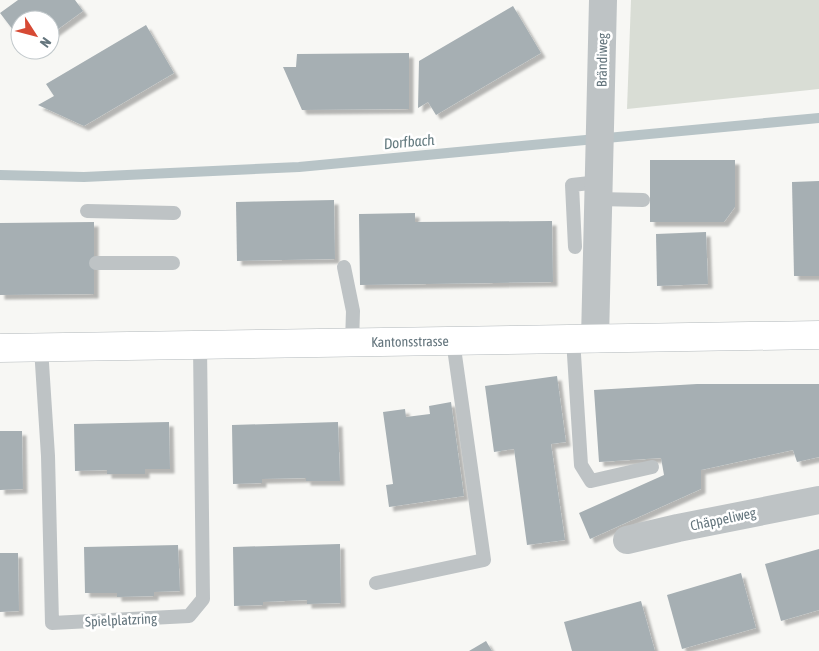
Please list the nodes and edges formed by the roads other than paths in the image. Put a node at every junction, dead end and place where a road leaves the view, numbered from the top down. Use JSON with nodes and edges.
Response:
{"nodes":[{"id":1,"x":603,"y":0,"type":"edge"},
{"id":2,"x":599,"y":181,"type":"junction"},
{"id":3,"x":643,"y":200,"type":"dead end"},
{"id":4,"x":86,"y":212,"type":"dead end"},
{"id":5,"x":174,"y":213,"type":"dead end"},
{"id":6,"x":575,"y":247,"type":"dead end"},
{"id":7,"x":96,"y":263,"type":"dead end"},
{"id":8,"x":173,"y":264,"type":"dead end"},
{"id":9,"x":344,"y":266,"type":"dead end"},
{"id":10,"x":819,"y":335,"type":"edge"},
{"id":11,"x":584,"y":339,"type":"junction"},
{"id":12,"x":454,"y":341,"type":"junction"},
{"id":13,"x":352,"y":343,"type":"junction"},
{"id":14,"x":200,"y":346,"type":"junction"},
{"id":15,"x":0,"y":348,"type":"edge"},
{"id":16,"x":41,"y":348,"type":"junction"},
{"id":17,"x":652,"y":467,"type":"dead end"},
{"id":18,"x":819,"y":500,"type":"edge"},
{"id":19,"x":627,"y":540,"type":"dead end"},
{"id":20,"x":376,"y":583,"type":"dead end"}],
"edges":[{"from":1,"to":2,"type":"street","name":"Brändiweg"},
{"from":2,"to":3,"type":"lane"},
{"from":2,"to":6,"type":"lane"},
{"from":2,"to":11,"type":"street","name":"Brändiweg"},
{"from":4,"to":5,"type":"lane"},
{"from":7,"to":8,"type":"lane"},
{"from":9,"to":13,"type":"lane"},
{"from":10,"to":11,"type":"main road","name":"Kantonsstrasse"},
{"from":11,"to":12,"type":"main road","name":"Kantonsstrasse"},
{"from":11,"to":17,"type":"lane"},
{"from":12,"to":13,"type":"main road","name":"Kantonsstrasse"},
{"from":12,"to":20,"type":"lane"},
{"from":13,"to":14,"type":"main road","name":"Kantonsstrasse"},
{"from":14,"to":16,"type":"main road","name":"Kantonsstrasse"},
{"from":14,"to":16,"type":"lane","name":"Spielplatzring"},
{"from":15,"to":16,"type":"main road","name":"Kantonsstrasse"},
{"from":18,"to":19,"type":"street","name":"Chäppeliweg"}]}
